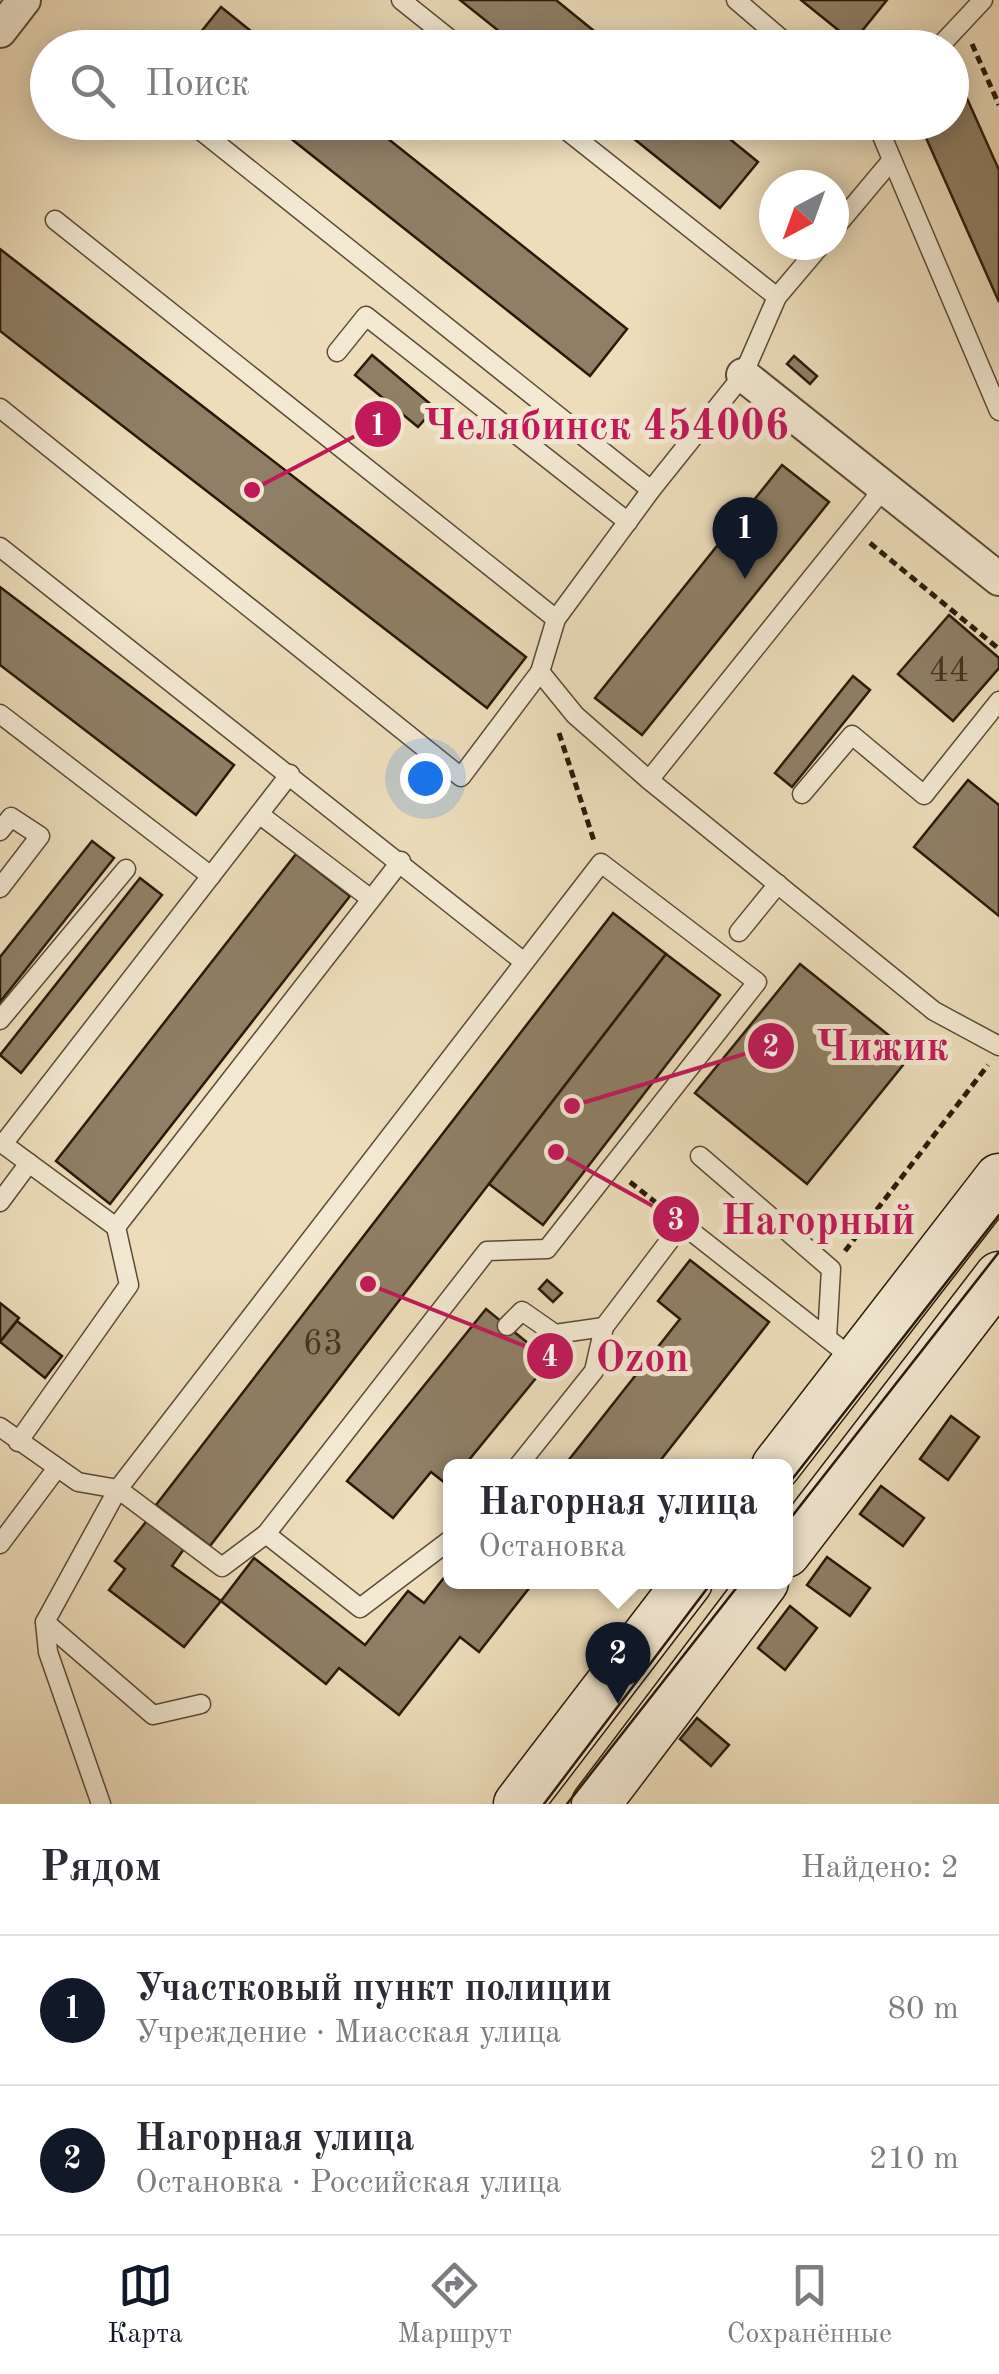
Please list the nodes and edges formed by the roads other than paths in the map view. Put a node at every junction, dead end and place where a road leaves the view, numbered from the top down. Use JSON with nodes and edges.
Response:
{"nodes":[{"id":1,"x":24,"y":0,"type":"edge"},
{"id":2,"x":400,"y":0,"type":"edge"},
{"id":3,"x":736,"y":0,"type":"edge"},
{"id":4,"x":983,"y":0,"type":"edge"},
{"id":5,"x":438,"y":30,"type":"edge"},
{"id":6,"x":771,"y":30,"type":"edge"},
{"id":7,"x":955,"y":30,"type":"edge"},
{"id":8,"x":0,"y":31,"type":"edge"},
{"id":9,"x":213,"y":140,"type":"edge"},
{"id":10,"x":579,"y":140,"type":"edge"},
{"id":11,"x":883,"y":140,"type":"edge"},
{"id":12,"x":891,"y":161,"type":"junction"},
{"id":13,"x":849,"y":211,"type":"edge"},
{"id":14,"x":54,"y":220,"type":"dead end"},
{"id":15,"x":808,"y":260,"type":"edge"},
{"id":16,"x":777,"y":297,"type":"junction"},
{"id":17,"x":337,"y":352,"type":"dead end"},
{"id":18,"x":743,"y":374,"type":"junction"},
{"id":19,"x":0,"y":408,"type":"edge"},
{"id":20,"x":999,"y":411,"type":"edge"},
{"id":21,"x":884,"y":488,"type":"junction"},
{"id":22,"x":651,"y":490,"type":"junction"},
{"id":23,"x":628,"y":522,"type":"junction"},
{"id":24,"x":0,"y":547,"type":"edge"},
{"id":25,"x":999,"y":579,"type":"edge"},
{"id":26,"x":556,"y":619,"type":"junction"},
{"id":27,"x":540,"y":672,"type":"junction"},
{"id":28,"x":999,"y":702,"type":"edge"},
{"id":29,"x":0,"y":714,"type":"edge"},
{"id":30,"x":290,"y":774,"type":"junction"},
{"id":31,"x":649,"y":780,"type":"junction"},
{"id":32,"x":802,"y":794,"type":"dead end"},
{"id":33,"x":259,"y":814,"type":"junction"},
{"id":34,"x":0,"y":831,"type":"edge"},
{"id":35,"x":401,"y":861,"type":"junction"},
{"id":36,"x":126,"y":870,"type":"dead end"},
{"id":37,"x":211,"y":876,"type":"junction"},
{"id":38,"x":778,"y":884,"type":"junction"},
{"id":39,"x":0,"y":888,"type":"edge"},
{"id":40,"x":371,"y":900,"type":"junction"},
{"id":41,"x":739,"y":932,"type":"dead end"},
{"id":42,"x":524,"y":962,"type":"junction"},
{"id":43,"x":0,"y":1020,"type":"edge"},
{"id":44,"x":999,"y":1048,"type":"edge"},
{"id":45,"x":1,"y":1141,"type":"edge"},
{"id":46,"x":700,"y":1156,"type":"dead end"},
{"id":47,"x":29,"y":1162,"type":"junction"},
{"id":48,"x":999,"y":1178,"type":"edge"},
{"id":49,"x":0,"y":1202,"type":"edge"},
{"id":50,"x":116,"y":1227,"type":"junction"},
{"id":51,"x":999,"y":1276,"type":"edge"},
{"id":52,"x":507,"y":1326,"type":"dead end"},
{"id":53,"x":604,"y":1328,"type":"junction"},
{"id":54,"x":842,"y":1349,"type":"junction"},
{"id":55,"x":903,"y":1398,"type":"junction"},
{"id":56,"x":0,"y":1427,"type":"edge"},
{"id":57,"x":18,"y":1442,"type":"junction"},
{"id":58,"x":524,"y":1459,"type":"edge"},
{"id":59,"x":780,"y":1459,"type":"edge"},
{"id":60,"x":57,"y":1468,"type":"junction"},
{"id":61,"x":118,"y":1488,"type":"junction"},
{"id":62,"x":266,"y":1534,"type":"junction"},
{"id":63,"x":0,"y":1544,"type":"edge"},
{"id":64,"x":443,"y":1545,"type":"edge"},
{"id":65,"x":793,"y":1545,"type":"edge"},
{"id":66,"x":683,"y":1589,"type":"edge"},
{"id":67,"x":759,"y":1589,"type":"edge"},
{"id":68,"x":44,"y":1622,"type":"junction"},
{"id":69,"x":201,"y":1704,"type":"dead end"},
{"id":70,"x":101,"y":1804,"type":"edge"},
{"id":71,"x":518,"y":1804,"type":"edge"},
{"id":72,"x":596,"y":1804,"type":"edge"}],
"edges":[{"from":1,"to":8,"type":"street"},
{"from":2,"to":5,"type":"lane"},
{"from":3,"to":6,"type":"lane"},
{"from":4,"to":7,"type":"lane"},
{"from":9,"to":22,"type":"lane"},
{"from":10,"to":16,"type":"lane"},
{"from":11,"to":12,"type":"lane"},
{"from":12,"to":13,"type":"lane"},
{"from":12,"to":20,"type":"lane"},
{"from":14,"to":26,"type":"lane"},
{"from":15,"to":16,"type":"lane"},
{"from":16,"to":18,"type":"lane"},
{"from":17,"to":23,"type":"lane"},
{"from":18,"to":21,"type":"street"},
{"from":18,"to":22,"type":"lane"},
{"from":19,"to":27,"type":"lane"},
{"from":21,"to":25,"type":"street"},
{"from":21,"to":31,"type":"lane"},
{"from":22,"to":23,"type":"lane"},
{"from":23,"to":26,"type":"lane"},
{"from":24,"to":30,"type":"lane"},
{"from":26,"to":27,"type":"lane"},
{"from":27,"to":31,"type":"lane"},
{"from":28,"to":32,"type":"lane"},
{"from":29,"to":37,"type":"lane"},
{"from":30,"to":33,"type":"lane"},
{"from":30,"to":35,"type":"lane"},
{"from":31,"to":38,"type":"lane"},
{"from":33,"to":37,"type":"lane"},
{"from":33,"to":40,"type":"lane"},
{"from":34,"to":39,"type":"lane"},
{"from":35,"to":40,"type":"lane"},
{"from":35,"to":42,"type":"lane"},
{"from":36,"to":43,"type":"lane"},
{"from":37,"to":45,"type":"lane"},
{"from":38,"to":41,"type":"lane"},
{"from":38,"to":44,"type":"lane"},
{"from":40,"to":50,"type":"lane"},
{"from":42,"to":61,"type":"lane"},
{"from":42,"to":62,"type":"lane"},
{"from":45,"to":47,"type":"lane"},
{"from":46,"to":54,"type":"lane"},
{"from":47,"to":49,"type":"lane"},
{"from":47,"to":50,"type":"lane"},
{"from":48,"to":54,"type":"main road"},
{"from":50,"to":57,"type":"lane"},
{"from":51,"to":55,"type":"main road"},
{"from":52,"to":53,"type":"lane"},
{"from":53,"to":54,"type":"lane"},
{"from":53,"to":58,"type":"lane"},
{"from":54,"to":55,"type":"main road"},
{"from":54,"to":59,"type":"main road"},
{"from":55,"to":65,"type":"main road"},
{"from":56,"to":57,"type":"lane"},
{"from":57,"to":60,"type":"lane"},
{"from":60,"to":61,"type":"lane"},
{"from":60,"to":63,"type":"lane"},
{"from":61,"to":62,"type":"lane"},
{"from":61,"to":68,"type":"lane"},
{"from":62,"to":64,"type":"lane"},
{"from":66,"to":71,"type":"main road"},
{"from":67,"to":72,"type":"main road"},
{"from":68,"to":69,"type":"lane"},
{"from":68,"to":70,"type":"lane"}]}
